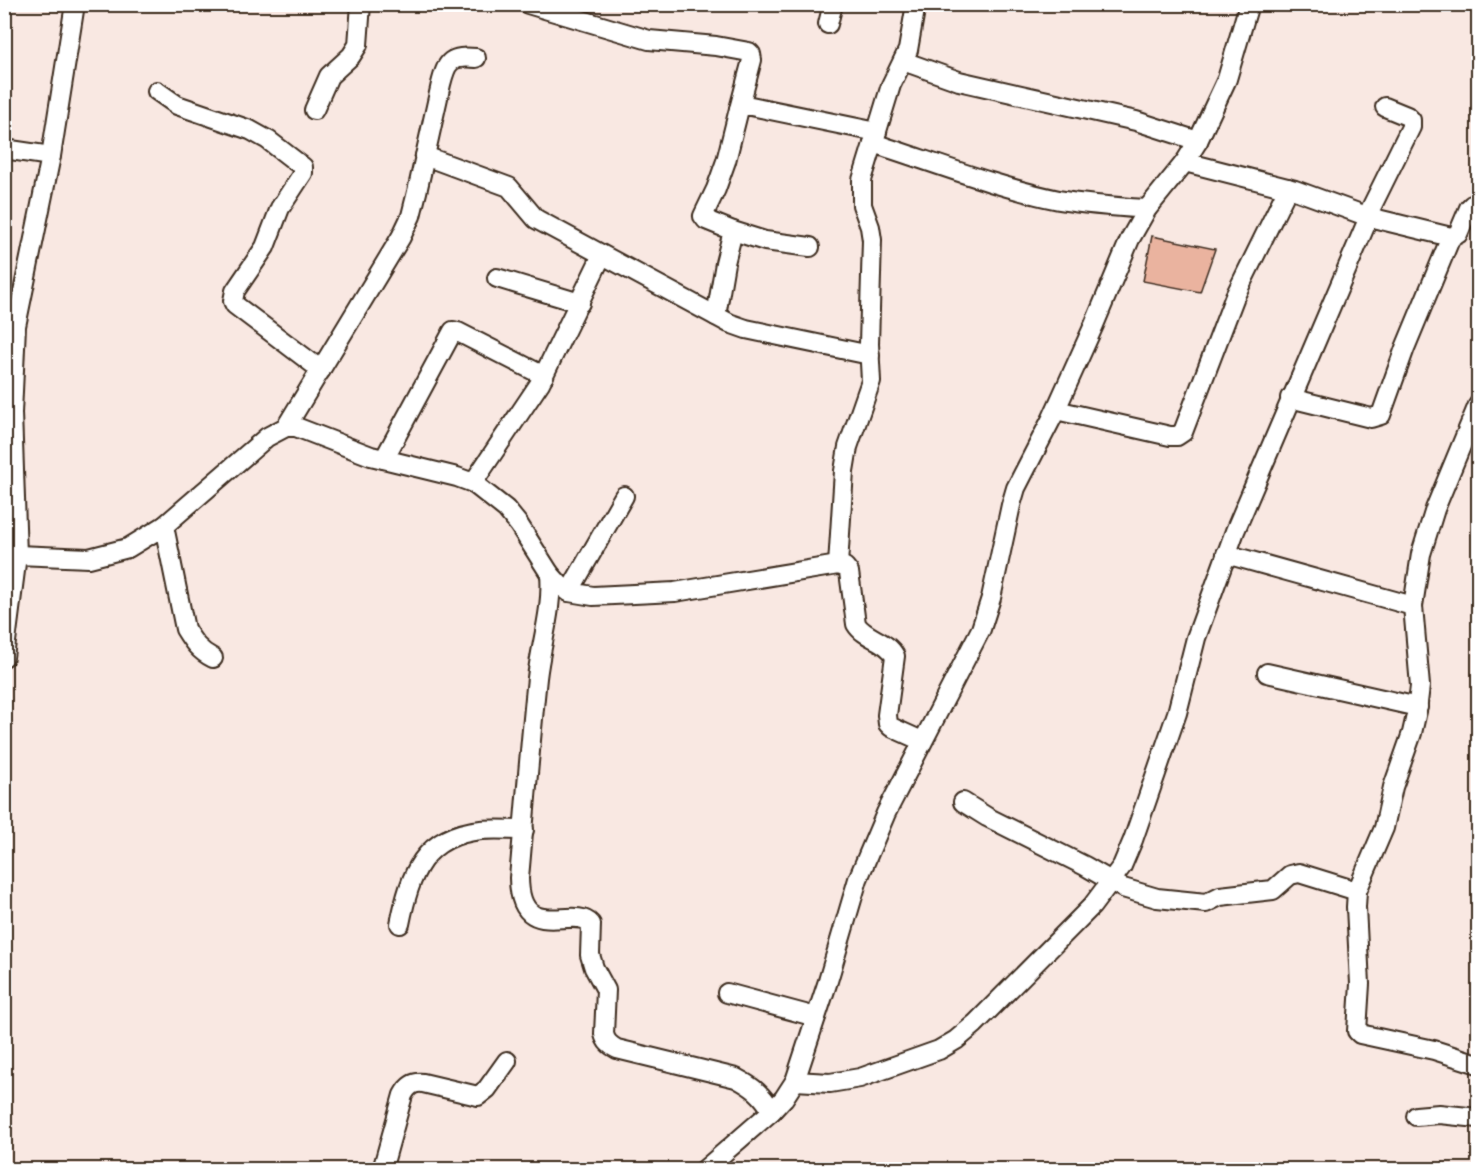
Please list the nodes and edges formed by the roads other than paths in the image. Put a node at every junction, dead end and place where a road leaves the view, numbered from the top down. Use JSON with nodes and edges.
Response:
{"nodes":[{"id":1,"x":75,"y":4,"type":"edge"},
{"id":2,"x":361,"y":4,"type":"edge"},
{"id":3,"x":528,"y":4,"type":"edge"},
{"id":4,"x":834,"y":4,"type":"edge"},
{"id":5,"x":916,"y":4,"type":"edge"},
{"id":6,"x":1249,"y":4,"type":"edge"},
{"id":7,"x":828,"y":24,"type":"dead end"},
{"id":8,"x":476,"y":58,"type":"dead end"},
{"id":9,"x":903,"y":61,"type":"junction"},
{"id":10,"x":157,"y":91,"type":"dead end"},
{"id":11,"x":1385,"y":107,"type":"dead end"},
{"id":12,"x":739,"y":109,"type":"junction"},
{"id":13,"x":314,"y":110,"type":"dead end"},
{"id":14,"x":875,"y":138,"type":"junction"},
{"id":15,"x":1198,"y":141,"type":"junction"},
{"id":16,"x":4,"y":149,"type":"edge"},
{"id":17,"x":51,"y":156,"type":"junction"},
{"id":18,"x":425,"y":156,"type":"junction"},
{"id":19,"x":1185,"y":162,"type":"junction"},
{"id":20,"x":1288,"y":188,"type":"junction"},
{"id":21,"x":1479,"y":204,"type":"edge"},
{"id":22,"x":1147,"y":209,"type":"junction"},
{"id":23,"x":1368,"y":216,"type":"junction"},
{"id":24,"x":733,"y":231,"type":"junction"},
{"id":25,"x":1451,"y":237,"type":"junction"},
{"id":26,"x":810,"y":247,"type":"dead end"},
{"id":27,"x":602,"y":255,"type":"junction"},
{"id":28,"x":497,"y":278,"type":"dead end"},
{"id":29,"x":579,"y":303,"type":"junction"},
{"id":30,"x":716,"y":316,"type":"junction"},
{"id":31,"x":10,"y":325,"type":"edge"},
{"id":32,"x":870,"y":355,"type":"junction"},
{"id":33,"x":321,"y":370,"type":"junction"},
{"id":34,"x":544,"y":376,"type":"junction"},
{"id":35,"x":1290,"y":399,"type":"junction"},
{"id":36,"x":1479,"y":405,"type":"edge"},
{"id":37,"x":1056,"y":410,"type":"junction"},
{"id":38,"x":286,"y":427,"type":"junction"},
{"id":39,"x":384,"y":459,"type":"junction"},
{"id":40,"x":473,"y":483,"type":"junction"},
{"id":41,"x":624,"y":496,"type":"dead end"},
{"id":42,"x":164,"y":525,"type":"junction"},
{"id":43,"x":1226,"y":554,"type":"junction"},
{"id":44,"x":17,"y":555,"type":"junction"},
{"id":45,"x":838,"y":565,"type":"junction"},
{"id":46,"x":550,"y":574,"type":"junction"},
{"id":47,"x":569,"y":592,"type":"junction"},
{"id":48,"x":1413,"y":606,"type":"junction"},
{"id":49,"x":4,"y":657,"type":"edge"},
{"id":50,"x":213,"y":658,"type":"dead end"},
{"id":51,"x":1267,"y":673,"type":"dead end"},
{"id":52,"x":1418,"y":707,"type":"junction"},
{"id":53,"x":922,"y":741,"type":"junction"},
{"id":54,"x":963,"y":802,"type":"dead end"},
{"id":55,"x":524,"y":830,"type":"junction"},
{"id":56,"x":1112,"y":882,"type":"junction"},
{"id":57,"x":1357,"y":891,"type":"junction"},
{"id":58,"x":400,"y":924,"type":"dead end"},
{"id":59,"x":728,"y":993,"type":"dead end"},
{"id":60,"x":816,"y":1017,"type":"junction"},
{"id":61,"x":507,"y":1061,"type":"dead end"},
{"id":62,"x":1479,"y":1064,"type":"edge"},
{"id":63,"x":795,"y":1080,"type":"junction"},
{"id":64,"x":772,"y":1111,"type":"junction"},
{"id":65,"x":1416,"y":1116,"type":"dead end"},
{"id":66,"x":1479,"y":1118,"type":"edge"},
{"id":67,"x":382,"y":1170,"type":"edge"},
{"id":68,"x":704,"y":1170,"type":"edge"}],
"edges":[{"from":1,"to":17,"type":"street"},
{"from":2,"to":13,"type":"street"},
{"from":3,"to":12,"type":"street"},
{"from":4,"to":7,"type":"street"},
{"from":5,"to":9,"type":"street"},
{"from":6,"to":15,"type":"street"},
{"from":8,"to":18,"type":"street"},
{"from":9,"to":14,"type":"street"},
{"from":9,"to":15,"type":"street"},
{"from":10,"to":33,"type":"street"},
{"from":11,"to":23,"type":"street"},
{"from":12,"to":14,"type":"street"},
{"from":12,"to":24,"type":"street"},
{"from":14,"to":22,"type":"street"},
{"from":14,"to":32,"type":"street"},
{"from":15,"to":19,"type":"street"},
{"from":16,"to":17,"type":"street"},
{"from":17,"to":31,"type":"street"},
{"from":18,"to":27,"type":"street"},
{"from":18,"to":33,"type":"street"},
{"from":19,"to":20,"type":"street"},
{"from":19,"to":22,"type":"street"},
{"from":20,"to":23,"type":"street"},
{"from":20,"to":37,"type":"street"},
{"from":21,"to":25,"type":"street"},
{"from":22,"to":37,"type":"street"},
{"from":23,"to":25,"type":"street"},
{"from":23,"to":35,"type":"street"},
{"from":24,"to":26,"type":"street"},
{"from":24,"to":30,"type":"street"},
{"from":25,"to":35,"type":"street"},
{"from":27,"to":29,"type":"street"},
{"from":27,"to":30,"type":"street"},
{"from":28,"to":29,"type":"street"},
{"from":29,"to":34,"type":"street"},
{"from":30,"to":32,"type":"street"},
{"from":31,"to":44,"type":"street"},
{"from":32,"to":45,"type":"street"},
{"from":33,"to":38,"type":"street"},
{"from":34,"to":39,"type":"street"},
{"from":34,"to":40,"type":"street"},
{"from":35,"to":43,"type":"street"},
{"from":36,"to":48,"type":"street"},
{"from":37,"to":53,"type":"street"},
{"from":38,"to":39,"type":"street"},
{"from":38,"to":42,"type":"street"},
{"from":39,"to":40,"type":"street"},
{"from":40,"to":46,"type":"street"},
{"from":41,"to":47,"type":"street"},
{"from":42,"to":44,"type":"street"},
{"from":42,"to":50,"type":"street"},
{"from":43,"to":48,"type":"street"},
{"from":43,"to":56,"type":"street"},
{"from":44,"to":49,"type":"street"},
{"from":45,"to":47,"type":"street"},
{"from":45,"to":53,"type":"street"},
{"from":46,"to":47,"type":"street"},
{"from":46,"to":55,"type":"street"},
{"from":48,"to":52,"type":"street"},
{"from":51,"to":52,"type":"street"},
{"from":52,"to":57,"type":"street"},
{"from":53,"to":60,"type":"street"},
{"from":54,"to":56,"type":"street"},
{"from":55,"to":58,"type":"street"},
{"from":55,"to":64,"type":"street"},
{"from":56,"to":57,"type":"street"},
{"from":56,"to":63,"type":"street"},
{"from":57,"to":62,"type":"street"},
{"from":59,"to":60,"type":"street"},
{"from":60,"to":63,"type":"street"},
{"from":61,"to":67,"type":"street"},
{"from":63,"to":64,"type":"street"},
{"from":64,"to":68,"type":"street"},
{"from":65,"to":66,"type":"street"}]}
